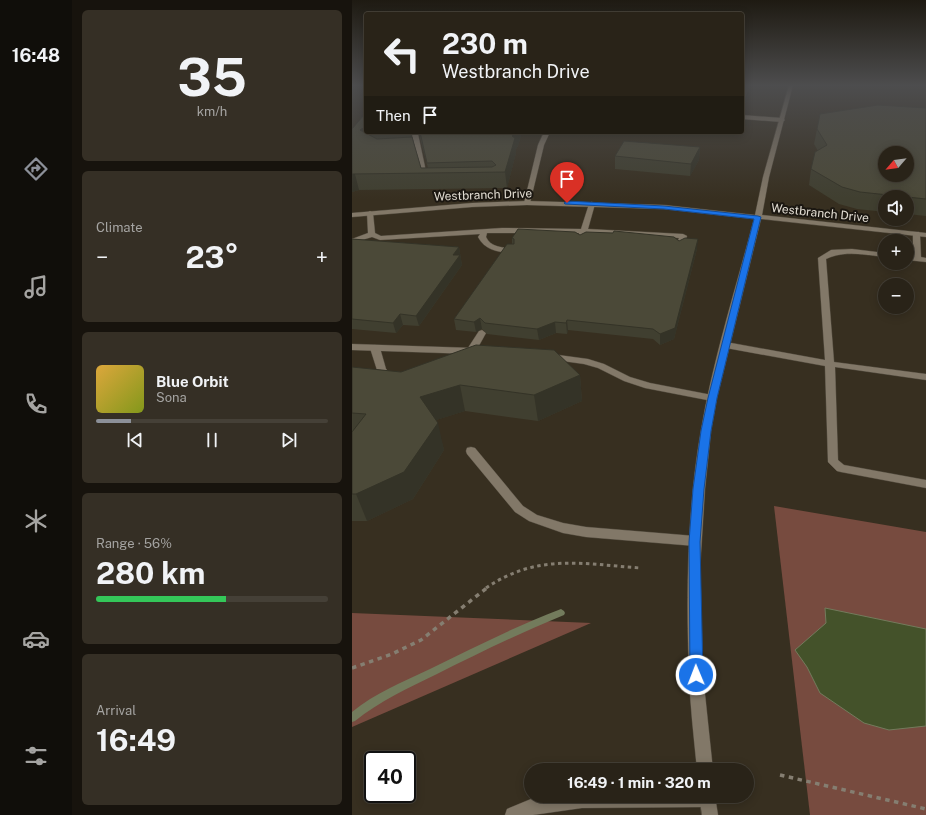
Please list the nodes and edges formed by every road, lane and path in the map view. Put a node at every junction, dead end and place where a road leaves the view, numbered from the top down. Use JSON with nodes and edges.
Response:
{"nodes":[{"id":1,"x":781,"y":123,"type":"edge"},
{"id":2,"x":415,"y":134,"type":"dead end"},
{"id":3,"x":546,"y":134,"type":"edge"},
{"id":4,"x":411,"y":149,"type":"edge"},
{"id":5,"x":418,"y":149,"type":"junction"},
{"id":6,"x":433,"y":182,"type":"edge"},
{"id":7,"x":527,"y":203,"type":"junction"},
{"id":8,"x":592,"y":204,"type":"junction"},
{"id":9,"x":370,"y":213,"type":"junction"},
{"id":10,"x":352,"y":215,"type":"edge"},
{"id":11,"x":758,"y":217,"type":"junction"},
{"id":12,"x":583,"y":230,"type":"junction"},
{"id":13,"x":484,"y":231,"type":"junction"},
{"id":14,"x":372,"y":234,"type":"junction"},
{"id":15,"x":916,"y":234,"type":"junction"},
{"id":16,"x":926,"y":235,"type":"edge"},
{"id":17,"x":352,"y":241,"type":"edge"},
{"id":18,"x":581,"y":241,"type":"edge"},
{"id":19,"x":679,"y":247,"type":"edge"},
{"id":20,"x":511,"y":250,"type":"edge"},
{"id":21,"x":878,"y":254,"type":"edge"},
{"id":22,"x":914,"y":259,"type":"edge"},
{"id":23,"x":917,"y":259,"type":"junction"},
{"id":24,"x":926,"y":260,"type":"edge"},
{"id":25,"x":482,"y":333,"type":"dead end"},
{"id":26,"x":726,"y":345,"type":"junction"},
{"id":27,"x":352,"y":347,"type":"edge"},
{"id":28,"x":375,"y":348,"type":"junction"},
{"id":29,"x":470,"y":351,"type":"junction"},
{"id":30,"x":538,"y":356,"type":"edge"},
{"id":31,"x":462,"y":360,"type":"edge"},
{"id":32,"x":830,"y":364,"type":"junction"},
{"id":33,"x":926,"y":378,"type":"edge"},
{"id":34,"x":398,"y":385,"type":"edge"},
{"id":35,"x":712,"y":398,"type":"junction"},
{"id":36,"x":471,"y":451,"type":"dead end"},
{"id":37,"x":926,"y":484,"type":"edge"},
{"id":38,"x":694,"y":542,"type":"junction"},
{"id":39,"x":640,"y":568,"type":"dead end"},
{"id":40,"x":352,"y":668,"type":"edge"},
{"id":41,"x":704,"y":763,"type":"edge"},
{"id":42,"x":780,"y":775,"type":"dead end"},
{"id":43,"x":560,"y":803,"type":"edge"},
{"id":44,"x":709,"y":803,"type":"edge"},
{"id":45,"x":926,"y":809,"type":"edge"},
{"id":46,"x":513,"y":815,"type":"edge"},
{"id":47,"x":710,"y":815,"type":"edge"}],
"edges":[{"from":1,"to":11,"type":"street"},
{"from":2,"to":5,"type":"street"},
{"from":3,"to":7,"type":"street"},
{"from":4,"to":5,"type":"street"},
{"from":5,"to":6,"type":"street"},
{"from":7,"to":8,"type":"street","name":"Westbranch Drive"},
{"from":7,"to":9,"type":"street","name":"Westbranch Drive"},
{"from":8,"to":11,"type":"street","name":"Westbranch Drive"},
{"from":8,"to":12,"type":"street"},
{"from":9,"to":10,"type":"street","name":"Westbranch Drive"},
{"from":9,"to":14,"type":"street"},
{"from":11,"to":15,"type":"street","name":"Westbranch Drive"},
{"from":11,"to":26,"type":"street"},
{"from":12,"to":13,"type":"street"},
{"from":12,"to":18,"type":"street"},
{"from":12,"to":19,"type":"street"},
{"from":13,"to":14,"type":"street"},
{"from":13,"to":20,"type":"street"},
{"from":14,"to":17,"type":"street"},
{"from":15,"to":16,"type":"street","name":"Westbranch Drive"},
{"from":15,"to":23,"type":"street"},
{"from":21,"to":32,"type":"street"},
{"from":22,"to":23,"type":"street"},
{"from":23,"to":24,"type":"street"},
{"from":25,"to":29,"type":"street"},
{"from":26,"to":32,"type":"street"},
{"from":26,"to":35,"type":"street"},
{"from":27,"to":28,"type":"street"},
{"from":28,"to":29,"type":"street"},
{"from":28,"to":34,"type":"street"},
{"from":29,"to":31,"type":"street"},
{"from":30,"to":35,"type":"street"},
{"from":32,"to":33,"type":"street"},
{"from":32,"to":37,"type":"street"},
{"from":35,"to":38,"type":"street"},
{"from":36,"to":38,"type":"street"},
{"from":38,"to":41,"type":"street"},
{"from":39,"to":40,"type":"path"},
{"from":42,"to":45,"type":"path"},
{"from":43,"to":46,"type":"street"},
{"from":44,"to":47,"type":"street"}]}
